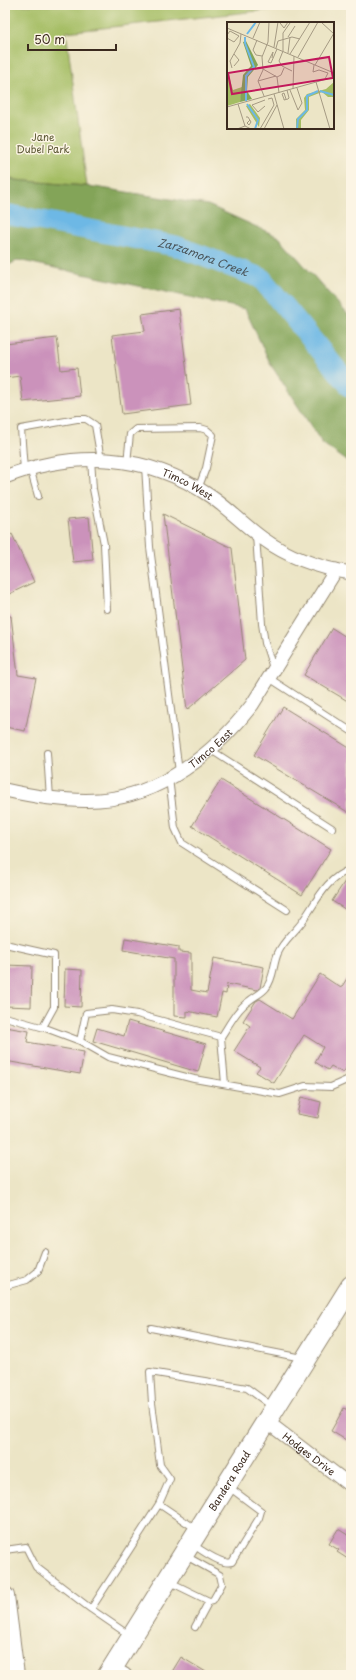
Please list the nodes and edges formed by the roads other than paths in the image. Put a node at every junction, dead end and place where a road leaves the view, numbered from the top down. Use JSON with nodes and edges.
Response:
{"nodes":[{"id":1,"x":96,"y":459,"type":"junction"},
{"id":2,"x":127,"y":463,"type":"junction"},
{"id":3,"x":145,"y":466,"type":"junction"},
{"id":4,"x":27,"y":469,"type":"junction"},
{"id":5,"x":5,"y":477,"type":"edge"},
{"id":6,"x":198,"y":489,"type":"junction"},
{"id":7,"x":38,"y":496,"type":"dead end"},
{"id":8,"x":256,"y":532,"type":"junction"},
{"id":9,"x":336,"y":570,"type":"junction"},
{"id":10,"x":351,"y":573,"type":"edge"},
{"id":11,"x":107,"y":609,"type":"dead end"},
{"id":12,"x":271,"y":674,"type":"junction"},
{"id":13,"x":351,"y":731,"type":"edge"},
{"id":14,"x":210,"y":750,"type":"junction"},
{"id":15,"x":46,"y":753,"type":"dead end"},
{"id":16,"x":174,"y":775,"type":"junction"},
{"id":17,"x":5,"y":790,"type":"edge"},
{"id":18,"x":50,"y":798,"type":"junction"},
{"id":19,"x":332,"y":828,"type":"dead end"},
{"id":20,"x":351,"y":869,"type":"edge"},
{"id":21,"x":287,"y":910,"type":"dead end"},
{"id":22,"x":5,"y":944,"type":"edge"},
{"id":23,"x":5,"y":1017,"type":"edge"},
{"id":24,"x":43,"y":1028,"type":"junction"},
{"id":25,"x":221,"y":1037,"type":"junction"},
{"id":26,"x":80,"y":1041,"type":"junction"},
{"id":27,"x":351,"y":1078,"type":"edge"},
{"id":28,"x":225,"y":1084,"type":"junction"},
{"id":29,"x":45,"y":1252,"type":"dead end"},
{"id":30,"x":5,"y":1286,"type":"edge"},
{"id":31,"x":351,"y":1286,"type":"edge"},
{"id":32,"x":151,"y":1328,"type":"dead end"},
{"id":33,"x":306,"y":1358,"type":"junction"},
{"id":34,"x":270,"y":1414,"type":"junction"},
{"id":35,"x":226,"y":1485,"type":"junction"},
{"id":36,"x":351,"y":1486,"type":"edge"},
{"id":37,"x":159,"y":1504,"type":"junction"},
{"id":38,"x":190,"y":1543,"type":"junction"},
{"id":39,"x":5,"y":1550,"type":"edge"},
{"id":40,"x":167,"y":1580,"type":"junction"},
{"id":41,"x":5,"y":1596,"type":"edge"},
{"id":42,"x":209,"y":1601,"type":"junction"},
{"id":43,"x":91,"y":1609,"type":"junction"},
{"id":44,"x":194,"y":1627,"type":"dead end"},
{"id":45,"x":132,"y":1637,"type":"junction"},
{"id":46,"x":115,"y":1673,"type":"edge"},
{"id":47,"x":15,"y":1675,"type":"edge"}],
"edges":[{"from":1,"to":2,"type":"street","name":"Timco West"},
{"from":1,"to":4,"type":"street","name":"Timco West"},
{"from":1,"to":4,"type":"lane"},
{"from":1,"to":11,"type":"lane"},
{"from":2,"to":3,"type":"street","name":"Timco West"},
{"from":2,"to":6,"type":"lane"},
{"from":3,"to":6,"type":"street","name":"Timco West"},
{"from":3,"to":16,"type":"lane"},
{"from":4,"to":5,"type":"street","name":"Timco West"},
{"from":4,"to":7,"type":"lane"},
{"from":6,"to":8,"type":"street","name":"Timco West"},
{"from":8,"to":9,"type":"street","name":"Timco West"},
{"from":8,"to":12,"type":"lane"},
{"from":9,"to":10,"type":"street","name":"Timco West"},
{"from":9,"to":12,"type":"street","name":"Timco East"},
{"from":12,"to":13,"type":"lane"},
{"from":12,"to":14,"type":"street","name":"Timco East"},
{"from":14,"to":16,"type":"street","name":"Timco East"},
{"from":14,"to":19,"type":"lane"},
{"from":15,"to":18,"type":"lane"},
{"from":16,"to":18,"type":"street","name":"Timco East"},
{"from":16,"to":21,"type":"lane"},
{"from":17,"to":18,"type":"street","name":"Timco East"},
{"from":20,"to":25,"type":"lane"},
{"from":22,"to":24,"type":"lane"},
{"from":23,"to":24,"type":"lane"},
{"from":24,"to":26,"type":"lane"},
{"from":25,"to":26,"type":"lane"},
{"from":25,"to":28,"type":"lane"},
{"from":26,"to":28,"type":"lane"},
{"from":27,"to":28,"type":"lane"},
{"from":29,"to":30,"type":"lane"},
{"from":31,"to":33,"type":"main road","name":"Bandera Road"},
{"from":32,"to":33,"type":"lane"},
{"from":33,"to":34,"type":"main road","name":"Bandera Road"},
{"from":34,"to":35,"type":"main road","name":"Bandera Road"},
{"from":34,"to":36,"type":"street","name":"Hodges Drive"},
{"from":34,"to":37,"type":"lane"},
{"from":35,"to":38,"type":"main road","name":"Bandera Road"},
{"from":35,"to":38,"type":"lane"},
{"from":37,"to":38,"type":"lane"},
{"from":37,"to":43,"type":"lane"},
{"from":38,"to":40,"type":"main road","name":"Bandera Road"},
{"from":38,"to":42,"type":"lane"},
{"from":39,"to":43,"type":"lane"},
{"from":40,"to":42,"type":"lane"},
{"from":40,"to":45,"type":"main road","name":"Bandera Road"},
{"from":41,"to":47,"type":"main road"},
{"from":42,"to":44,"type":"lane"},
{"from":43,"to":45,"type":"lane"},
{"from":45,"to":46,"type":"main road","name":"Bandera Road"}]}
